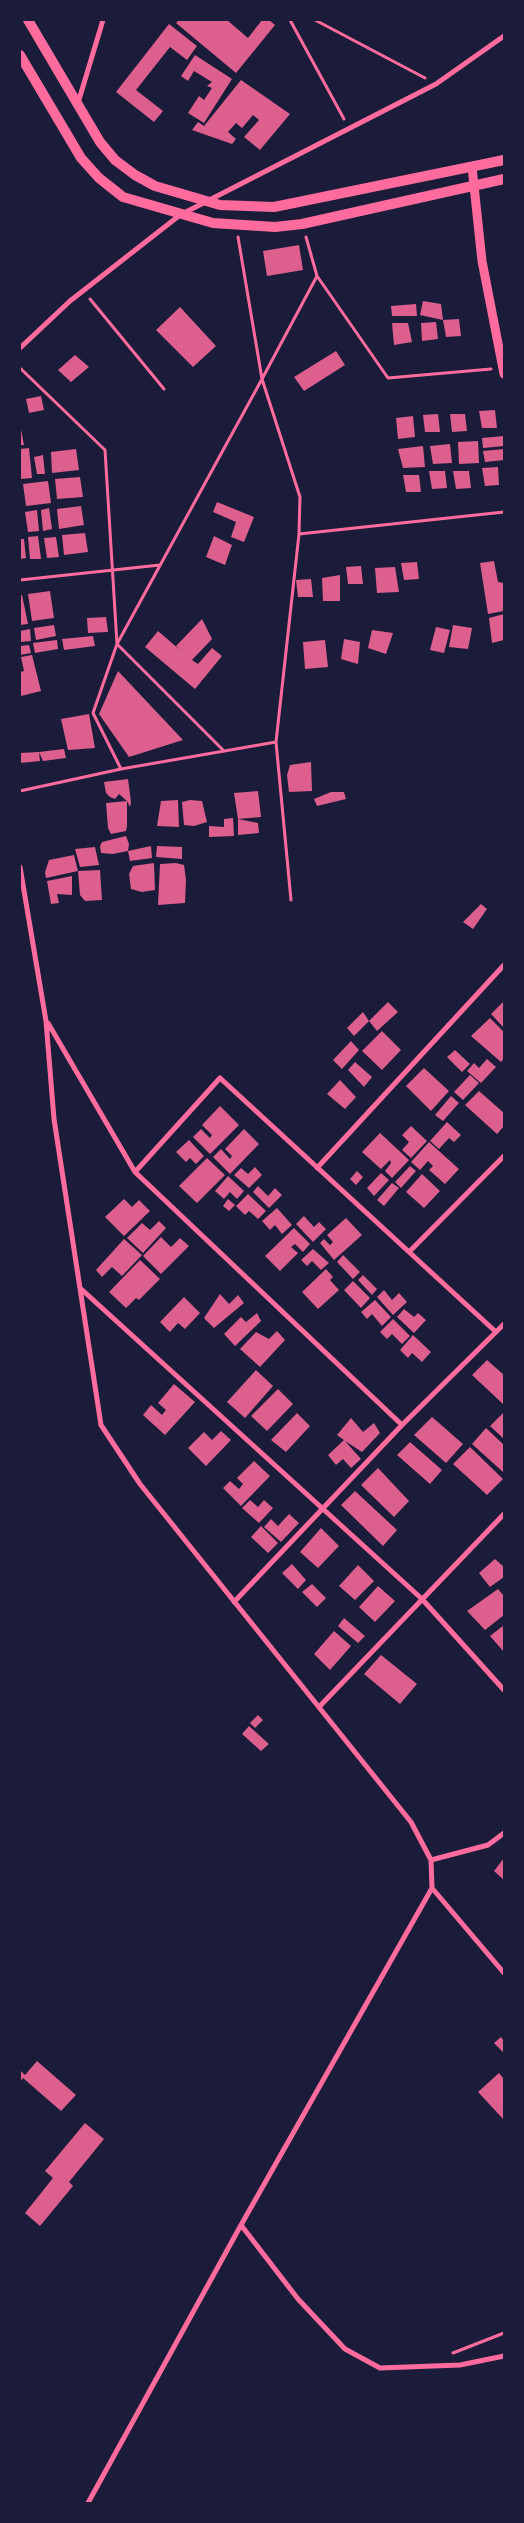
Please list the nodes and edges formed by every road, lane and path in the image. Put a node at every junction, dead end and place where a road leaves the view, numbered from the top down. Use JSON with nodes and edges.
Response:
{"nodes":[{"id":1,"x":28,"y":20,"type":"edge"},
{"id":2,"x":103,"y":20,"type":"edge"},
{"id":3,"x":290,"y":20,"type":"edge"},
{"id":4,"x":315,"y":20,"type":"edge"},
{"id":5,"x":504,"y":36,"type":"edge"},
{"id":6,"x":20,"y":55,"type":"edge"},
{"id":7,"x":436,"y":84,"type":"junction"},
{"id":8,"x":78,"y":104,"type":"junction"},
{"id":9,"x":349,"y":129,"type":"junction"},
{"id":10,"x":504,"y":160,"type":"edge"},
{"id":11,"x":472,"y":167,"type":"junction"},
{"id":12,"x":504,"y":179,"type":"edge"},
{"id":13,"x":475,"y":185,"type":"junction"},
{"id":14,"x":204,"y":200,"type":"junction"},
{"id":15,"x":180,"y":214,"type":"junction"},
{"id":16,"x":236,"y":224,"type":"junction"},
{"id":17,"x":302,"y":224,"type":"junction"},
{"id":18,"x":317,"y":276,"type":"junction"},
{"id":19,"x":83,"y":291,"type":"junction"},
{"id":20,"x":20,"y":348,"type":"edge"},
{"id":21,"x":20,"y":368,"type":"edge"},
{"id":22,"x":503,"y":371,"type":"edge"},
{"id":23,"x":262,"y":379,"type":"junction"},
{"id":24,"x":164,"y":389,"type":"dead end"},
{"id":25,"x":504,"y":512,"type":"edge"},
{"id":26,"x":299,"y":534,"type":"junction"},
{"id":27,"x":160,"y":565,"type":"junction"},
{"id":28,"x":112,"y":570,"type":"junction"},
{"id":29,"x":20,"y":580,"type":"edge"},
{"id":30,"x":117,"y":644,"type":"junction"},
{"id":31,"x":276,"y":742,"type":"junction"},
{"id":32,"x":223,"y":751,"type":"junction"},
{"id":33,"x":121,"y":769,"type":"junction"},
{"id":34,"x":20,"y":791,"type":"edge"},
{"id":35,"x":20,"y":867,"type":"edge"},
{"id":36,"x":291,"y":900,"type":"dead end"},
{"id":37,"x":504,"y":965,"type":"edge"},
{"id":38,"x":46,"y":1021,"type":"junction"},
{"id":39,"x":504,"y":1156,"type":"edge"},
{"id":40,"x":317,"y":1168,"type":"junction"},
{"id":41,"x":135,"y":1172,"type":"junction"},
{"id":42,"x":409,"y":1252,"type":"junction"},
{"id":43,"x":80,"y":1288,"type":"junction"},
{"id":44,"x":504,"y":1324,"type":"edge"},
{"id":45,"x":496,"y":1332,"type":"junction"},
{"id":46,"x":402,"y":1425,"type":"junction"},
{"id":47,"x":322,"y":1509,"type":"junction"},
{"id":48,"x":504,"y":1514,"type":"edge"},
{"id":49,"x":422,"y":1599,"type":"junction"},
{"id":50,"x":234,"y":1602,"type":"junction"},
{"id":51,"x":504,"y":1690,"type":"edge"},
{"id":52,"x":319,"y":1707,"type":"junction"},
{"id":53,"x":504,"y":1833,"type":"edge"},
{"id":54,"x":430,"y":1860,"type":"junction"},
{"id":55,"x":432,"y":1888,"type":"junction"},
{"id":56,"x":504,"y":1973,"type":"edge"},
{"id":57,"x":241,"y":2224,"type":"junction"},
{"id":58,"x":504,"y":2333,"type":"edge"},
{"id":59,"x":445,"y":2356,"type":"dead end"},
{"id":60,"x":504,"y":2356,"type":"edge"},
{"id":61,"x":88,"y":2503,"type":"edge"}],
"edges":[{"from":1,"to":8,"type":"main road"},
{"from":2,"to":8,"type":"street"},
{"from":3,"to":9,"type":"path"},
{"from":4,"to":7,"type":"path"},
{"from":5,"to":7,"type":"street"},
{"from":6,"to":15,"type":"main road"},
{"from":7,"to":9,"type":"street"},
{"from":8,"to":14,"type":"main road"},
{"from":9,"to":14,"type":"street"},
{"from":10,"to":11,"type":"main road"},
{"from":11,"to":13,"type":"street"},
{"from":11,"to":14,"type":"main road"},
{"from":12,"to":13,"type":"main road"},
{"from":13,"to":17,"type":"main road"},
{"from":13,"to":22,"type":"street"},
{"from":14,"to":15,"type":"street"},
{"from":15,"to":16,"type":"main road"},
{"from":15,"to":19,"type":"street"},
{"from":16,"to":17,"type":"main road"},
{"from":16,"to":23,"type":"path"},
{"from":17,"to":18,"type":"path"},
{"from":18,"to":22,"type":"path"},
{"from":18,"to":23,"type":"path"},
{"from":19,"to":20,"type":"street"},
{"from":19,"to":24,"type":"path"},
{"from":21,"to":28,"type":"path"},
{"from":23,"to":26,"type":"path"},
{"from":23,"to":27,"type":"path"},
{"from":25,"to":26,"type":"path"},
{"from":26,"to":31,"type":"path"},
{"from":27,"to":28,"type":"path"},
{"from":27,"to":30,"type":"path"},
{"from":28,"to":29,"type":"path"},
{"from":28,"to":30,"type":"path"},
{"from":30,"to":32,"type":"path"},
{"from":30,"to":33,"type":"path"},
{"from":31,"to":32,"type":"path"},
{"from":31,"to":36,"type":"path"},
{"from":32,"to":33,"type":"path"},
{"from":33,"to":34,"type":"path"},
{"from":35,"to":38,"type":"street"},
{"from":37,"to":40,"type":"street"},
{"from":38,"to":41,"type":"street"},
{"from":38,"to":43,"type":"street"},
{"from":39,"to":42,"type":"street"},
{"from":40,"to":41,"type":"street"},
{"from":40,"to":42,"type":"street"},
{"from":41,"to":46,"type":"street"},
{"from":42,"to":45,"type":"street"},
{"from":43,"to":47,"type":"street"},
{"from":43,"to":50,"type":"street"},
{"from":44,"to":45,"type":"street"},
{"from":45,"to":46,"type":"street"},
{"from":46,"to":47,"type":"street"},
{"from":47,"to":49,"type":"street"},
{"from":47,"to":50,"type":"street"},
{"from":48,"to":49,"type":"street"},
{"from":49,"to":51,"type":"street"},
{"from":49,"to":52,"type":"street"},
{"from":50,"to":52,"type":"street"},
{"from":52,"to":54,"type":"street"},
{"from":53,"to":54,"type":"street"},
{"from":54,"to":55,"type":"street"},
{"from":55,"to":56,"type":"street"},
{"from":55,"to":57,"type":"street"},
{"from":57,"to":60,"type":"street"},
{"from":57,"to":61,"type":"street"},
{"from":58,"to":59,"type":"path"}]}
